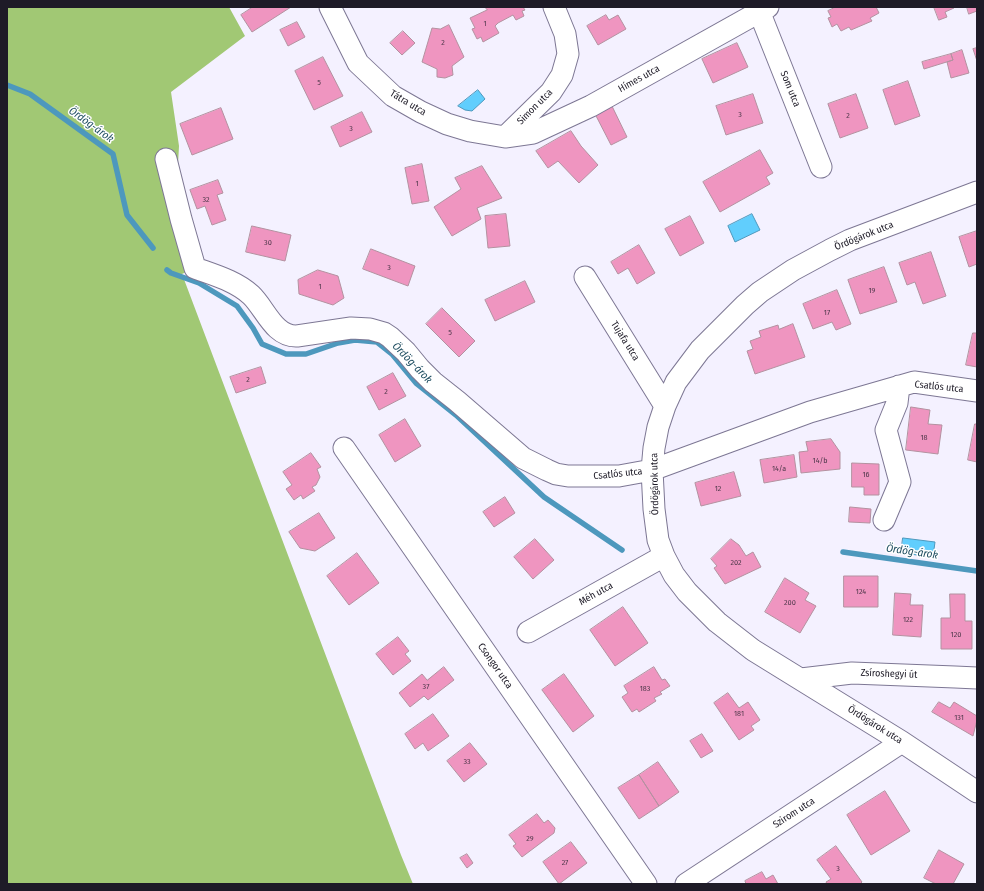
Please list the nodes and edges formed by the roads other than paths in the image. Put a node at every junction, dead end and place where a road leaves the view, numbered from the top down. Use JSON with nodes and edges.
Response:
{"nodes":[{"id":1,"x":330,"y":7,"type":"edge"},
{"id":2,"x":554,"y":7,"type":"edge"},
{"id":3,"x":763,"y":9,"type":"edge"},
{"id":4,"x":505,"y":137,"type":"junction"},
{"id":5,"x":166,"y":159,"type":"dead end"},
{"id":6,"x":821,"y":167,"type":"dead end"},
{"id":7,"x":977,"y":192,"type":"edge"},
{"id":8,"x":585,"y":277,"type":"dead end"},
{"id":9,"x":899,"y":386,"type":"junction"},
{"id":10,"x":977,"y":391,"type":"edge"},
{"id":11,"x":665,"y":406,"type":"junction"},
{"id":12,"x":344,"y":448,"type":"dead end"},
{"id":13,"x":652,"y":470,"type":"junction"},
{"id":14,"x":884,"y":520,"type":"dead end"},
{"id":15,"x":664,"y":556,"type":"junction"},
{"id":16,"x":528,"y":632,"type":"dead end"},
{"id":17,"x":977,"y":678,"type":"edge"},
{"id":18,"x":801,"y":679,"type":"junction"},
{"id":19,"x":902,"y":742,"type":"junction"},
{"id":20,"x":977,"y":792,"type":"edge"},
{"id":21,"x":646,"y":884,"type":"edge"},
{"id":22,"x":686,"y":884,"type":"edge"}],
"edges":[{"from":1,"to":4,"type":"street","name":"Tátra utca"},
{"from":2,"to":4,"type":"street","name":"Simon utca"},
{"from":3,"to":4,"type":"street","name":"Hímes utca"},
{"from":3,"to":6,"type":"street","name":"Som utca"},
{"from":5,"to":13,"type":"street","name":"Csatlós utca"},
{"from":7,"to":11,"type":"street","name":"Ördögárok utca"},
{"from":8,"to":11,"type":"street","name":"Tujafa utca"},
{"from":9,"to":10,"type":"street","name":"Csatlós utca"},
{"from":9,"to":13,"type":"street","name":"Csatlós utca"},
{"from":9,"to":14,"type":"street"},
{"from":11,"to":13,"type":"street","name":"Ördögárok utca"},
{"from":12,"to":21,"type":"street","name":"Csongor utca"},
{"from":13,"to":15,"type":"street","name":"Ördögárok utca"},
{"from":15,"to":16,"type":"street","name":"Méh utca"},
{"from":15,"to":18,"type":"street","name":"Ördögárok utca"},
{"from":17,"to":18,"type":"street","name":"Zsíroshegyi út"},
{"from":18,"to":19,"type":"street","name":"Ördögárok utca"},
{"from":19,"to":20,"type":"street","name":"Ördögárok utca"},
{"from":19,"to":22,"type":"street","name":"Szirom utca"}]}
